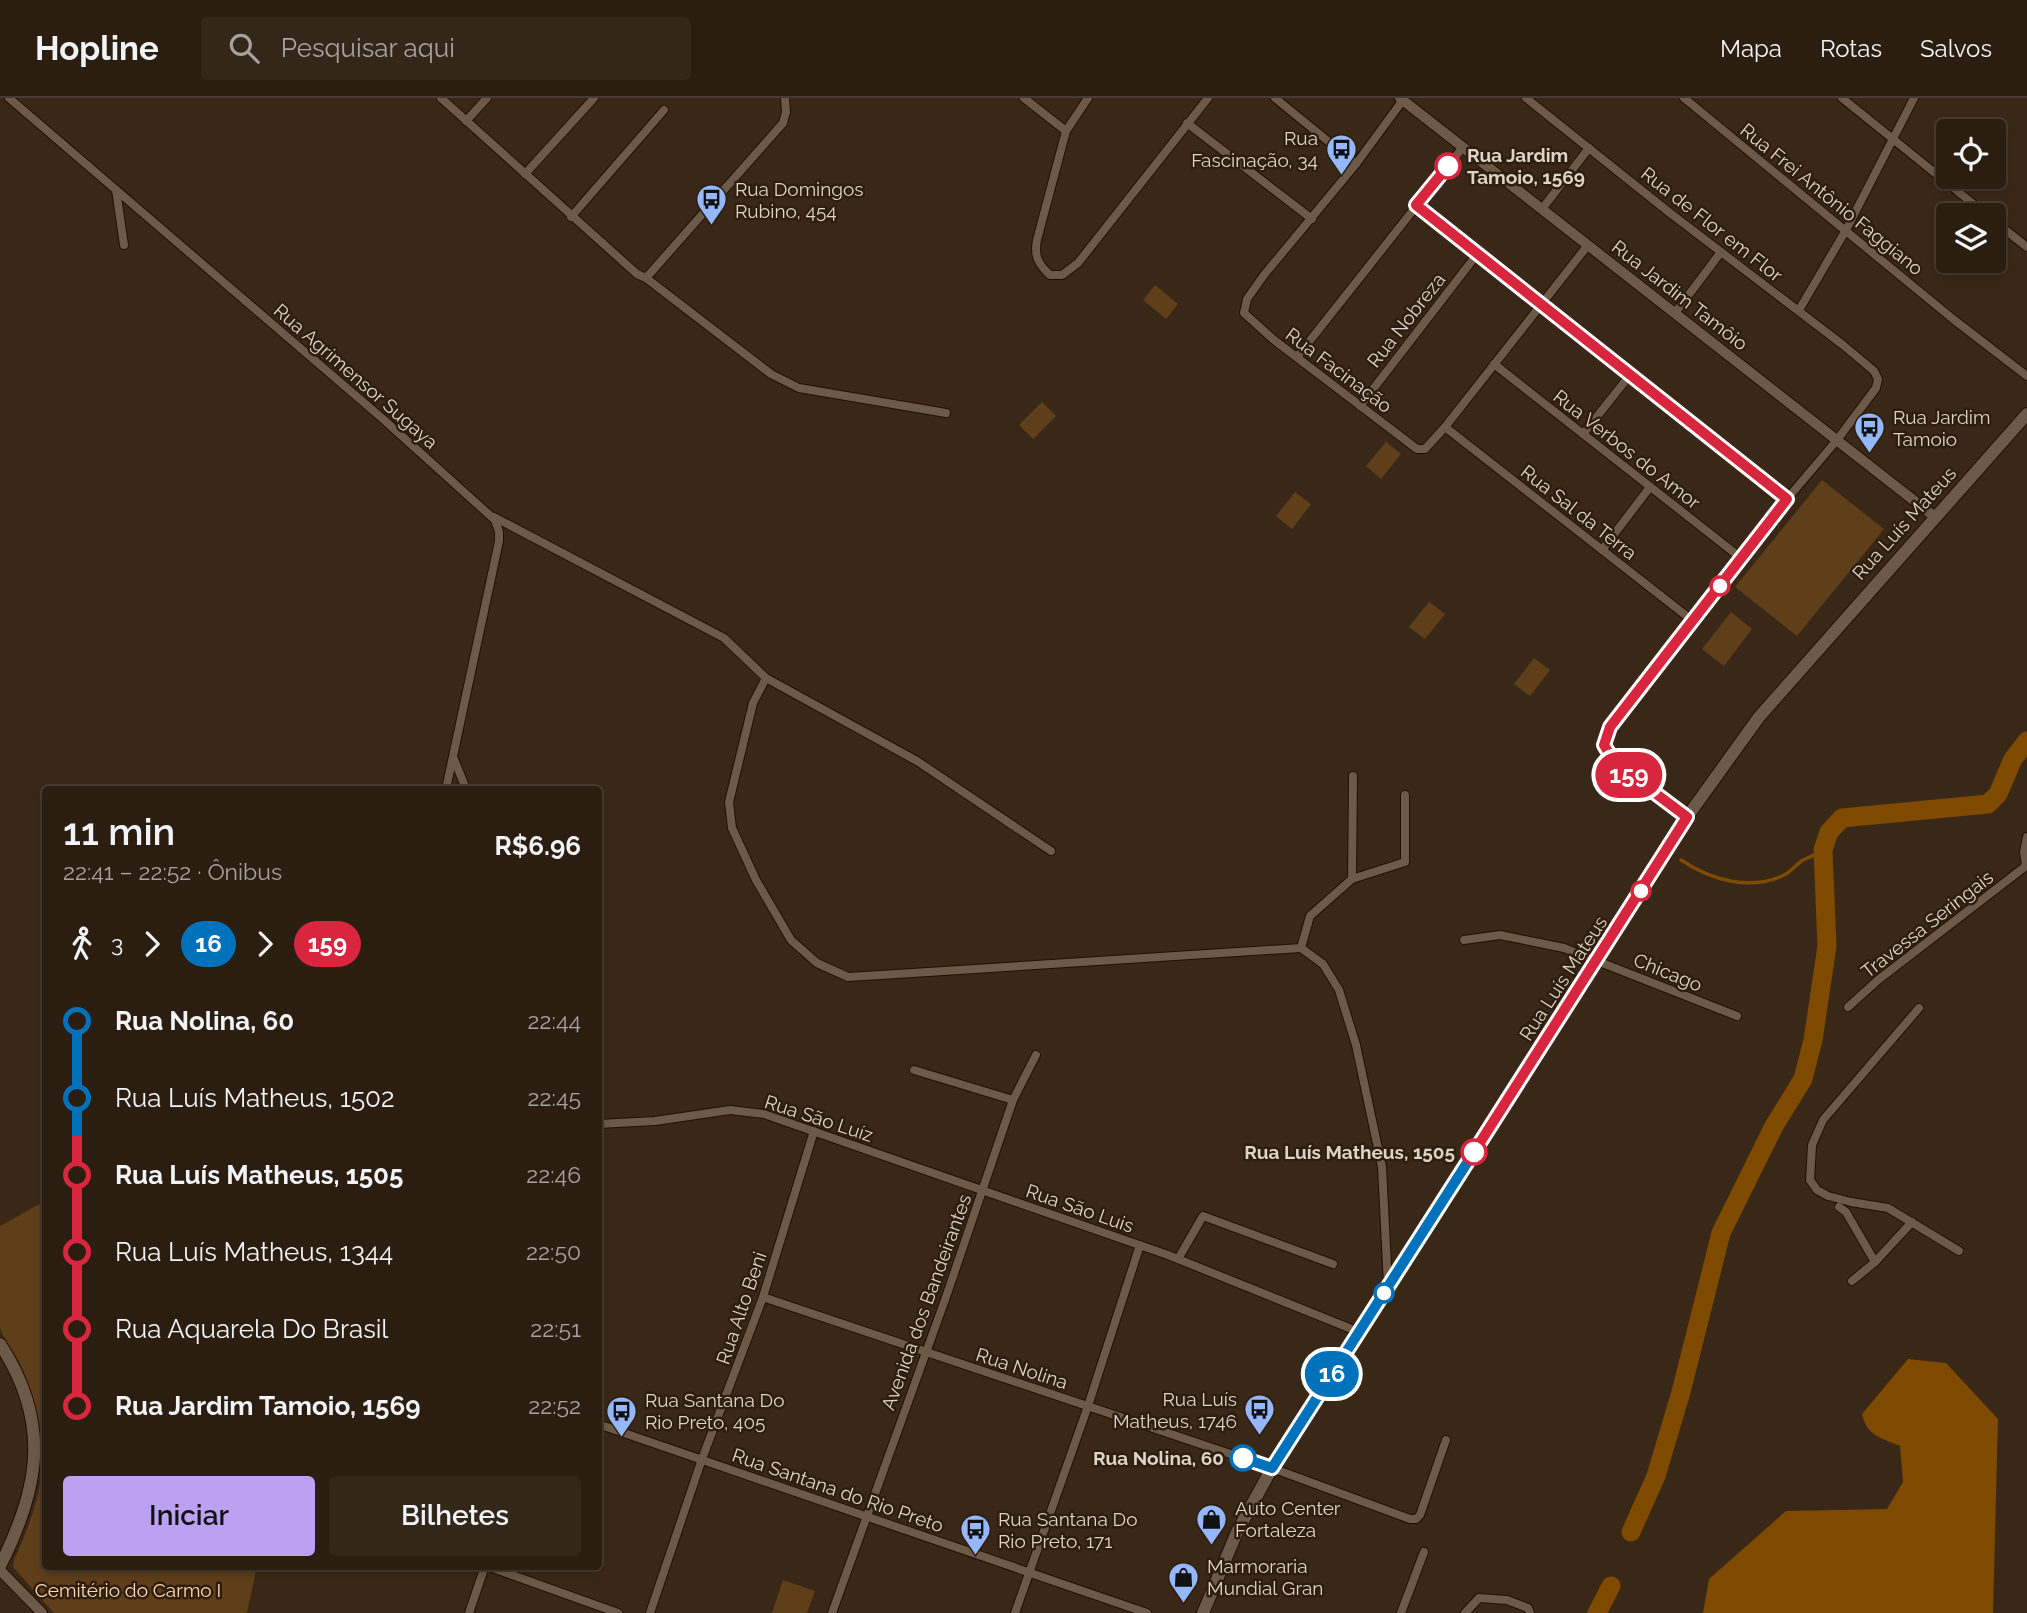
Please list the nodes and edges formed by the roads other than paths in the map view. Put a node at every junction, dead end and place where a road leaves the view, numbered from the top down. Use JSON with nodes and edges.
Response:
{"nodes":[{"id":1,"x":9,"y":98,"type":"edge"},
{"id":2,"x":441,"y":98,"type":"edge"},
{"id":3,"x":487,"y":98,"type":"edge"},
{"id":4,"x":594,"y":98,"type":"edge"},
{"id":5,"x":785,"y":98,"type":"edge"},
{"id":6,"x":1024,"y":98,"type":"edge"},
{"id":7,"x":1088,"y":98,"type":"edge"},
{"id":8,"x":1208,"y":98,"type":"edge"},
{"id":9,"x":1275,"y":98,"type":"edge"},
{"id":10,"x":1526,"y":98,"type":"edge"},
{"id":11,"x":1684,"y":98,"type":"edge"},
{"id":12,"x":1842,"y":98,"type":"edge"},
{"id":13,"x":1914,"y":98,"type":"edge"},
{"id":14,"x":1402,"y":99,"type":"edge"},
{"id":15,"x":664,"y":110,"type":"dead end"},
{"id":16,"x":466,"y":121,"type":"junction"},
{"id":17,"x":1187,"y":123,"type":"junction"},
{"id":18,"x":1066,"y":131,"type":"junction"},
{"id":19,"x":1894,"y":138,"type":"junction"},
{"id":20,"x":1463,"y":147,"type":"junction"},
{"id":21,"x":1589,"y":148,"type":"junction"},
{"id":22,"x":1356,"y":164,"type":"junction"},
{"id":23,"x":525,"y":174,"type":"junction"},
{"id":24,"x":116,"y":190,"type":"junction"},
{"id":25,"x":1973,"y":203,"type":"edge"},
{"id":26,"x":1416,"y":205,"type":"junction"},
{"id":27,"x":1542,"y":209,"type":"junction"},
{"id":28,"x":571,"y":217,"type":"junction"},
{"id":29,"x":1312,"y":219,"type":"junction"},
{"id":30,"x":1846,"y":230,"type":"junction"},
{"id":31,"x":2006,"y":230,"type":"edge"},
{"id":32,"x":124,"y":245,"type":"dead end"},
{"id":33,"x":1588,"y":245,"type":"junction"},
{"id":34,"x":2027,"y":247,"type":"edge"},
{"id":35,"x":1721,"y":252,"type":"junction"},
{"id":36,"x":1478,"y":253,"type":"junction"},
{"id":37,"x":646,"y":278,"type":"junction"},
{"id":38,"x":1541,"y":303,"type":"junction"},
{"id":39,"x":1798,"y":310,"type":"junction"},
{"id":40,"x":1675,"y":313,"type":"junction"},
{"id":41,"x":1297,"y":357,"type":"junction"},
{"id":42,"x":1494,"y":363,"type":"junction"},
{"id":43,"x":1630,"y":375,"type":"junction"},
{"id":44,"x":2027,"y":376,"type":"edge"},
{"id":45,"x":1360,"y":405,"type":"junction"},
{"id":46,"x":946,"y":413,"type":"dead end"},
{"id":47,"x":2027,"y":414,"type":"edge"},
{"id":48,"x":1445,"y":427,"type":"junction"},
{"id":49,"x":1583,"y":434,"type":"junction"},
{"id":50,"x":1837,"y":440,"type":"junction"},
{"id":51,"x":1650,"y":486,"type":"junction"},
{"id":52,"x":1787,"y":499,"type":"junction"},
{"id":53,"x":492,"y":516,"type":"junction"},
{"id":54,"x":1935,"y":517,"type":"junction"},
{"id":55,"x":1602,"y":550,"type":"junction"},
{"id":56,"x":1741,"y":558,"type":"junction"},
{"id":57,"x":1693,"y":621,"type":"junction"},
{"id":58,"x":766,"y":678,"type":"junction"},
{"id":59,"x":454,"y":759,"type":"junction"},
{"id":60,"x":1353,"y":776,"type":"dead end"},
{"id":61,"x":447,"y":786,"type":"edge"},
{"id":62,"x":465,"y":786,"type":"edge"},
{"id":63,"x":1405,"y":795,"type":"dead end"},
{"id":64,"x":1687,"y":817,"type":"junction"},
{"id":65,"x":2027,"y":837,"type":"edge"},
{"id":66,"x":1051,"y":851,"type":"dead end"},
{"id":67,"x":2027,"y":866,"type":"edge"},
{"id":68,"x":1352,"y":879,"type":"junction"},
{"id":69,"x":1464,"y":940,"type":"dead end"},
{"id":70,"x":1301,"y":948,"type":"junction"},
{"id":71,"x":1597,"y":960,"type":"junction"},
{"id":72,"x":1848,"y":1007,"type":"dead end"},
{"id":73,"x":1919,"y":1008,"type":"dead end"},
{"id":74,"x":1737,"y":1016,"type":"dead end"},
{"id":75,"x":1036,"y":1055,"type":"dead end"},
{"id":76,"x":914,"y":1070,"type":"dead end"},
{"id":77,"x":1013,"y":1100,"type":"junction"},
{"id":78,"x":602,"y":1124,"type":"edge"},
{"id":79,"x":814,"y":1131,"type":"junction"},
{"id":80,"x":983,"y":1190,"type":"junction"},
{"id":81,"x":1839,"y":1207,"type":"dead end"},
{"id":82,"x":1912,"y":1222,"type":"junction"},
{"id":83,"x":1140,"y":1245,"type":"junction"},
{"id":84,"x":1959,"y":1251,"type":"dead end"},
{"id":85,"x":1178,"y":1259,"type":"junction"},
{"id":86,"x":1875,"y":1262,"type":"junction"},
{"id":87,"x":1333,"y":1264,"type":"dead end"},
{"id":88,"x":1852,"y":1281,"type":"dead end"},
{"id":89,"x":1388,"y":1286,"type":"junction"},
{"id":90,"x":763,"y":1297,"type":"junction"},
{"id":91,"x":1359,"y":1332,"type":"junction"},
{"id":92,"x":0,"y":1344,"type":"edge"},
{"id":93,"x":926,"y":1352,"type":"junction"},
{"id":94,"x":1087,"y":1406,"type":"junction"},
{"id":95,"x":602,"y":1425,"type":"edge"},
{"id":96,"x":1446,"y":1440,"type":"dead end"},
{"id":97,"x":702,"y":1459,"type":"junction"},
{"id":98,"x":1272,"y":1468,"type":"junction"},
{"id":99,"x":866,"y":1515,"type":"junction"},
{"id":100,"x":1424,"y":1552,"type":"dead end"},
{"id":101,"x":0,"y":1568,"type":"edge"},
{"id":102,"x":484,"y":1570,"type":"edge"},
{"id":103,"x":497,"y":1570,"type":"edge"},
{"id":104,"x":1029,"y":1571,"type":"junction"},
{"id":105,"x":42,"y":1613,"type":"edge"},
{"id":106,"x":468,"y":1613,"type":"edge"},
{"id":107,"x":618,"y":1613,"type":"edge"},
{"id":108,"x":650,"y":1613,"type":"edge"},
{"id":109,"x":832,"y":1613,"type":"edge"},
{"id":110,"x":1015,"y":1613,"type":"edge"},
{"id":111,"x":1147,"y":1613,"type":"edge"},
{"id":112,"x":1203,"y":1613,"type":"edge"},
{"id":113,"x":1401,"y":1613,"type":"edge"},
{"id":114,"x":1465,"y":1613,"type":"edge"},
{"id":115,"x":1530,"y":1613,"type":"edge"}],
"edges":[{"from":1,"to":24,"type":"street","name":"Rua Agrimensor Sugaya"},
{"from":2,"to":16,"type":"street"},
{"from":3,"to":16,"type":"street"},
{"from":4,"to":23,"type":"street"},
{"from":5,"to":37,"type":"street"},
{"from":6,"to":18,"type":"street"},
{"from":7,"to":18,"type":"street"},
{"from":8,"to":17,"type":"street"},
{"from":9,"to":22,"type":"street"},
{"from":10,"to":21,"type":"street","name":"Rua de Flor em Flor"},
{"from":11,"to":30,"type":"street","name":"Rua Frei Antônio Faggiano"},
{"from":12,"to":19,"type":"street"},
{"from":13,"to":19,"type":"street"},
{"from":14,"to":20,"type":"street","name":"Rua Jardim Tamôio"},
{"from":14,"to":22,"type":"street","name":"Rua Facinação"},
{"from":15,"to":28,"type":"street"},
{"from":16,"to":23,"type":"street"},
{"from":17,"to":18,"type":"street"},
{"from":17,"to":29,"type":"street"},
{"from":19,"to":25,"type":"street"},
{"from":19,"to":30,"type":"street"},
{"from":20,"to":26,"type":"street"},
{"from":20,"to":27,"type":"street","name":"Rua Jardim Tamôio"},
{"from":21,"to":27,"type":"street"},
{"from":21,"to":35,"type":"street","name":"Rua de Flor em Flor"},
{"from":22,"to":29,"type":"street","name":"Rua Facinação"},
{"from":23,"to":28,"type":"street"},
{"from":24,"to":32,"type":"street"},
{"from":24,"to":53,"type":"street","name":"Rua Agrimensor Sugaya"},
{"from":26,"to":36,"type":"street"},
{"from":26,"to":41,"type":"street"},
{"from":27,"to":33,"type":"street","name":"Rua Jardim Tamôio"},
{"from":28,"to":37,"type":"street"},
{"from":29,"to":41,"type":"street","name":"Rua Facinação"},
{"from":30,"to":39,"type":"street"},
{"from":30,"to":44,"type":"street","name":"Rua Frei Antônio Faggiano"},
{"from":31,"to":34,"type":"street"},
{"from":33,"to":38,"type":"street","name":"Rua Facinação"},
{"from":33,"to":40,"type":"street","name":"Rua Jardim Tamôio"},
{"from":35,"to":39,"type":"street","name":"Rua de Flor em Flor"},
{"from":35,"to":40,"type":"street"},
{"from":36,"to":38,"type":"street"},
{"from":36,"to":45,"type":"street","name":"Rua Nobreza"},
{"from":37,"to":46,"type":"street"},
{"from":38,"to":42,"type":"street","name":"Rua Facinação"},
{"from":38,"to":43,"type":"street"},
{"from":39,"to":50,"type":"street","name":"Rua de Flor em Flor"},
{"from":40,"to":50,"type":"street","name":"Rua Jardim Tamôio"},
{"from":41,"to":45,"type":"street","name":"Rua Facinação"},
{"from":42,"to":48,"type":"street","name":"Rua Facinação"},
{"from":42,"to":49,"type":"street","name":"Rua Verbos do Amor"},
{"from":43,"to":49,"type":"street"},
{"from":43,"to":52,"type":"street"},
{"from":45,"to":48,"type":"street","name":"Rua Facinação"},
{"from":47,"to":54,"type":"main road","name":"Rua Luís Mateus"},
{"from":48,"to":55,"type":"street","name":"Rua Sal da Terra"},
{"from":49,"to":51,"type":"street","name":"Rua Verbos do Amor"},
{"from":50,"to":52,"type":"street"},
{"from":50,"to":54,"type":"street","name":"Rua Jardim Tamôio"},
{"from":51,"to":55,"type":"street"},
{"from":51,"to":56,"type":"street","name":"Rua Verbos do Amor"},
{"from":52,"to":56,"type":"street"},
{"from":53,"to":58,"type":"street","name":"Rua Agrimensor Sugaya"},
{"from":53,"to":59,"type":"street"},
{"from":54,"to":64,"type":"main road","name":"Rua Luís Mateus"},
{"from":55,"to":57,"type":"street","name":"Rua Sal da Terra"},
{"from":56,"to":57,"type":"street"},
{"from":57,"to":64,"type":"street"},
{"from":58,"to":66,"type":"street","name":"Rua Agrimensor Sugaya"},
{"from":58,"to":70,"type":"street"},
{"from":59,"to":61,"type":"street"},
{"from":59,"to":62,"type":"street"},
{"from":60,"to":68,"type":"street"},
{"from":63,"to":68,"type":"street"},
{"from":64,"to":71,"type":"main road","name":"Rua Luís Mateus"},
{"from":65,"to":67,"type":"street"},
{"from":67,"to":72,"type":"street","name":"Travessa Seringais"},
{"from":68,"to":70,"type":"street"},
{"from":69,"to":71,"type":"street","name":"Chicago"},
{"from":70,"to":89,"type":"street"},
{"from":71,"to":74,"type":"street","name":"Chicago"},
{"from":71,"to":89,"type":"main road","name":"Rua Luís Mateus"},
{"from":73,"to":82,"type":"street"},
{"from":75,"to":77,"type":"street","name":"Avenida dos Bandeirantes"},
{"from":76,"to":77,"type":"street"},
{"from":77,"to":80,"type":"street","name":"Avenida dos Bandeirantes"},
{"from":78,"to":79,"type":"street","name":"Rua São Luíz"},
{"from":79,"to":80,"type":"street","name":"Rua São Luíz"},
{"from":79,"to":90,"type":"street","name":"Rua Alto Beni"},
{"from":80,"to":83,"type":"street","name":"Rua São Luis"},
{"from":80,"to":93,"type":"street","name":"Avenida dos Bandeirantes"},
{"from":81,"to":86,"type":"street"},
{"from":82,"to":84,"type":"street"},
{"from":82,"to":86,"type":"street"},
{"from":83,"to":85,"type":"street","name":"Rua São Luis"},
{"from":83,"to":94,"type":"street"},
{"from":85,"to":87,"type":"street"},
{"from":85,"to":91,"type":"street","name":"Rua São Luis"},
{"from":86,"to":88,"type":"street"},
{"from":89,"to":91,"type":"main road","name":"Rua Luís Mateus"},
{"from":90,"to":93,"type":"street","name":"Rua Nolina"},
{"from":90,"to":97,"type":"street","name":"Rua Alto Beni"},
{"from":91,"to":98,"type":"main road","name":"Rua Luís Mateus"},
{"from":92,"to":101,"type":"main road"},
{"from":93,"to":94,"type":"street","name":"Rua Nolina"},
{"from":93,"to":99,"type":"street","name":"Avenida dos Bandeirantes"},
{"from":94,"to":98,"type":"street","name":"Rua Nolina"},
{"from":94,"to":104,"type":"street"},
{"from":95,"to":97,"type":"street","name":"Rua Santana do Rio Preto"},
{"from":96,"to":98,"type":"street","name":"Rua Nolina"},
{"from":97,"to":99,"type":"street","name":"Rua Santana do Rio Preto"},
{"from":97,"to":108,"type":"street","name":"Rua Alto Beni"},
{"from":98,"to":112,"type":"main road","name":"Rua Luís Mateus"},
{"from":99,"to":104,"type":"street","name":"Rua Santana do Rio Preto"},
{"from":99,"to":109,"type":"street","name":"Avenida dos Bandeirantes"},
{"from":100,"to":113,"type":"street"},
{"from":101,"to":105,"type":"street"},
{"from":102,"to":106,"type":"street"},
{"from":103,"to":107,"type":"street"},
{"from":104,"to":110,"type":"street"},
{"from":104,"to":111,"type":"street","name":"Rua Santana do Rio Preto"},
{"from":114,"to":115,"type":"street"}]}
